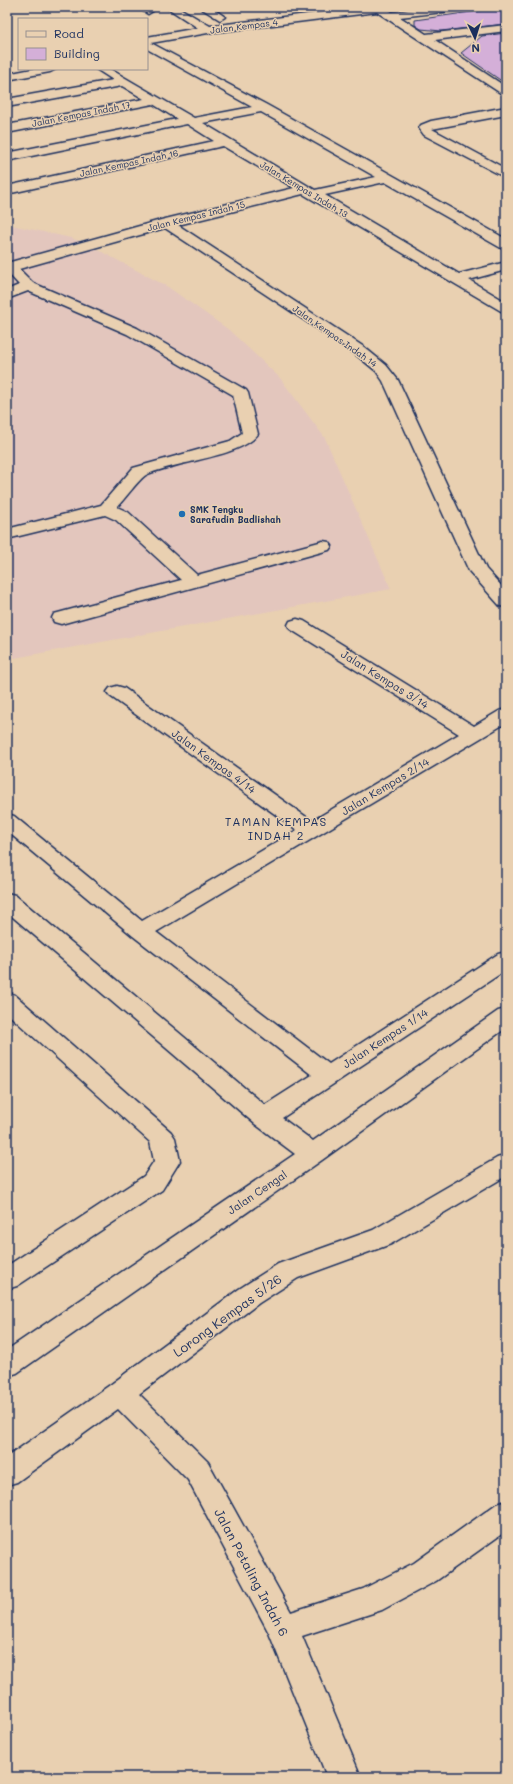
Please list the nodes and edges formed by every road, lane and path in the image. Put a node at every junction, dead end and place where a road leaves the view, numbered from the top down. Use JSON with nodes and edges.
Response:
{"nodes":[{"id":1,"x":171,"y":7,"type":"edge"},
{"id":2,"x":204,"y":7,"type":"edge"},
{"id":3,"x":306,"y":7,"type":"edge"},
{"id":4,"x":460,"y":7,"type":"edge"},
{"id":5,"x":386,"y":10,"type":"edge"},
{"id":6,"x":267,"y":12,"type":"dead end"},
{"id":7,"x":192,"y":20,"type":"junction"},
{"id":8,"x":506,"y":28,"type":"edge"},
{"id":9,"x":208,"y":30,"type":"junction"},
{"id":10,"x":506,"y":36,"type":"edge"},
{"id":11,"x":423,"y":38,"type":"junction"},
{"id":12,"x":148,"y":40,"type":"edge"},
{"id":13,"x":434,"y":45,"type":"junction"},
{"id":14,"x":148,"y":46,"type":"edge"},
{"id":15,"x":45,"y":70,"type":"edge"},
{"id":16,"x":104,"y":70,"type":"edge"},
{"id":17,"x":7,"y":77,"type":"edge"},
{"id":18,"x":124,"y":82,"type":"junction"},
{"id":19,"x":506,"y":92,"type":"edge"},
{"id":20,"x":155,"y":100,"type":"junction"},
{"id":21,"x":7,"y":103,"type":"edge"},
{"id":22,"x":263,"y":108,"type":"junction"},
{"id":23,"x":506,"y":111,"type":"edge"},
{"id":24,"x":191,"y":121,"type":"junction"},
{"id":25,"x":7,"y":129,"type":"edge"},
{"id":26,"x":225,"y":142,"type":"junction"},
{"id":27,"x":7,"y":157,"type":"edge"},
{"id":28,"x":506,"y":164,"type":"edge"},
{"id":29,"x":492,"y":166,"type":"junction"},
{"id":30,"x":506,"y":174,"type":"edge"},
{"id":31,"x":20,"y":176,"type":"dead end"},
{"id":32,"x":387,"y":178,"type":"junction"},
{"id":33,"x":33,"y":184,"type":"junction"},
{"id":34,"x":7,"y":190,"type":"edge"},
{"id":35,"x":310,"y":192,"type":"junction"},
{"id":36,"x":166,"y":223,"type":"junction"},
{"id":37,"x":506,"y":245,"type":"edge"},
{"id":38,"x":506,"y":266,"type":"edge"},
{"id":39,"x":456,"y":278,"type":"junction"},
{"id":40,"x":28,"y":286,"type":"junction"},
{"id":41,"x":7,"y":295,"type":"edge"},
{"id":42,"x":506,"y":308,"type":"edge"},
{"id":43,"x":107,"y":509,"type":"junction"},
{"id":44,"x":7,"y":534,"type":"edge"},
{"id":45,"x":323,"y":546,"type":"dead end"},
{"id":46,"x":194,"y":582,"type":"junction"},
{"id":47,"x":506,"y":602,"type":"edge"},
{"id":48,"x":61,"y":618,"type":"dead end"},
{"id":49,"x":296,"y":625,"type":"dead end"},
{"id":50,"x":117,"y":692,"type":"dead end"},
{"id":51,"x":506,"y":715,"type":"edge"},
{"id":52,"x":473,"y":734,"type":"junction"},
{"id":53,"x":7,"y":820,"type":"edge"},
{"id":54,"x":311,"y":830,"type":"junction"},
{"id":55,"x":7,"y":900,"type":"edge"},
{"id":56,"x":140,"y":932,"type":"junction"},
{"id":57,"x":506,"y":959,"type":"edge"},
{"id":58,"x":7,"y":1000,"type":"edge"},
{"id":59,"x":506,"y":1017,"type":"edge"},
{"id":60,"x":328,"y":1075,"type":"junction"},
{"id":61,"x":264,"y":1118,"type":"junction"},
{"id":62,"x":313,"y":1154,"type":"junction"},
{"id":63,"x":506,"y":1164,"type":"edge"},
{"id":64,"x":7,"y":1279,"type":"edge"},
{"id":65,"x":7,"y":1364,"type":"edge"},
{"id":66,"x":120,"y":1393,"type":"junction"},
{"id":67,"x":7,"y":1473,"type":"edge"},
{"id":68,"x":506,"y":1514,"type":"edge"},
{"id":69,"x":283,"y":1628,"type":"junction"},
{"id":70,"x":344,"y":1777,"type":"edge"}],
"edges":[{"from":1,"to":7,"type":"street"},
{"from":2,"to":7,"type":"street","name":"Jalan Kempas 4"},
{"from":3,"to":6,"type":"street","name":"Jalan Kempas 4"},
{"from":4,"to":5,"type":"street","name":"Jalan Kempas 4"},
{"from":5,"to":9,"type":"street","name":"Jalan Kempas 4"},
{"from":5,"to":11,"type":"street"},
{"from":7,"to":9,"type":"street"},
{"from":8,"to":11,"type":"street"},
{"from":9,"to":12,"type":"street","name":"Jalan Kempas 4"},
{"from":10,"to":13,"type":"street"},
{"from":11,"to":13,"type":"street"},
{"from":13,"to":19,"type":"street"},
{"from":14,"to":22,"type":"street"},
{"from":15,"to":17,"type":"street"},
{"from":16,"to":18,"type":"street","name":"Jalan Kempas Indah 13"},
{"from":18,"to":20,"type":"street","name":"Jalan Kempas Indah 13"},
{"from":18,"to":21,"type":"street"},
{"from":20,"to":24,"type":"street","name":"Jalan Kempas Indah 13"},
{"from":20,"to":25,"type":"street","name":"Jalan Kempas Indah 17"},
{"from":22,"to":24,"type":"street"},
{"from":22,"to":32,"type":"street"},
{"from":23,"to":29,"type":"street"},
{"from":24,"to":26,"type":"street","name":"Jalan Kempas Indah 13"},
{"from":24,"to":27,"type":"street"},
{"from":26,"to":33,"type":"street","name":"Jalan Kempas Indah 16"},
{"from":26,"to":35,"type":"street","name":"Jalan Kempas Indah 13"},
{"from":28,"to":29,"type":"street"},
{"from":29,"to":30,"type":"street"},
{"from":31,"to":33,"type":"street"},
{"from":32,"to":35,"type":"street","name":"Jalan Kempas Indah 15"},
{"from":32,"to":37,"type":"street"},
{"from":33,"to":34,"type":"street","name":"Jalan Kempas Indah 16"},
{"from":35,"to":36,"type":"street","name":"Jalan Kempas Indah 15"},
{"from":35,"to":39,"type":"street","name":"Jalan Kempas Indah 13"},
{"from":36,"to":40,"type":"street","name":"Jalan Kempas Indah 15"},
{"from":36,"to":47,"type":"street","name":"Jalan Kempas Indah 14"},
{"from":38,"to":39,"type":"street"},
{"from":39,"to":42,"type":"street","name":"Jalan Kempas Indah 13"},
{"from":40,"to":41,"type":"street"},
{"from":40,"to":43,"type":"street"},
{"from":43,"to":44,"type":"street"},
{"from":43,"to":46,"type":"street"},
{"from":45,"to":46,"type":"street"},
{"from":46,"to":48,"type":"street"},
{"from":49,"to":52,"type":"street","name":"Jalan Kempas 3/14"},
{"from":50,"to":54,"type":"street","name":"Jalan Kempas 4/14"},
{"from":51,"to":52,"type":"street","name":"Jalan Kempas 2/14"},
{"from":52,"to":54,"type":"street","name":"Jalan Kempas 2/14"},
{"from":53,"to":56,"type":"street"},
{"from":54,"to":56,"type":"street","name":"Jalan Kempas 2/14"},
{"from":55,"to":61,"type":"street"},
{"from":56,"to":60,"type":"street"},
{"from":57,"to":60,"type":"street","name":"Jalan Kempas 1/14"},
{"from":58,"to":64,"type":"street"},
{"from":59,"to":62,"type":"street","name":"Jalan Cengal"},
{"from":60,"to":61,"type":"street","name":"Jalan Kempas 1/14"},
{"from":61,"to":62,"type":"street"},
{"from":62,"to":65,"type":"street","name":"Jalan Cengal"},
{"from":63,"to":66,"type":"street","name":"Lorong Kempas 5/26"},
{"from":66,"to":67,"type":"street","name":"Lorong Kempas 5/26"},
{"from":66,"to":69,"type":"street","name":"Jalan Petaling Indah 6"},
{"from":68,"to":69,"type":"street"},
{"from":69,"to":70,"type":"street","name":"Jalan Petaling Indah 6"}]}
